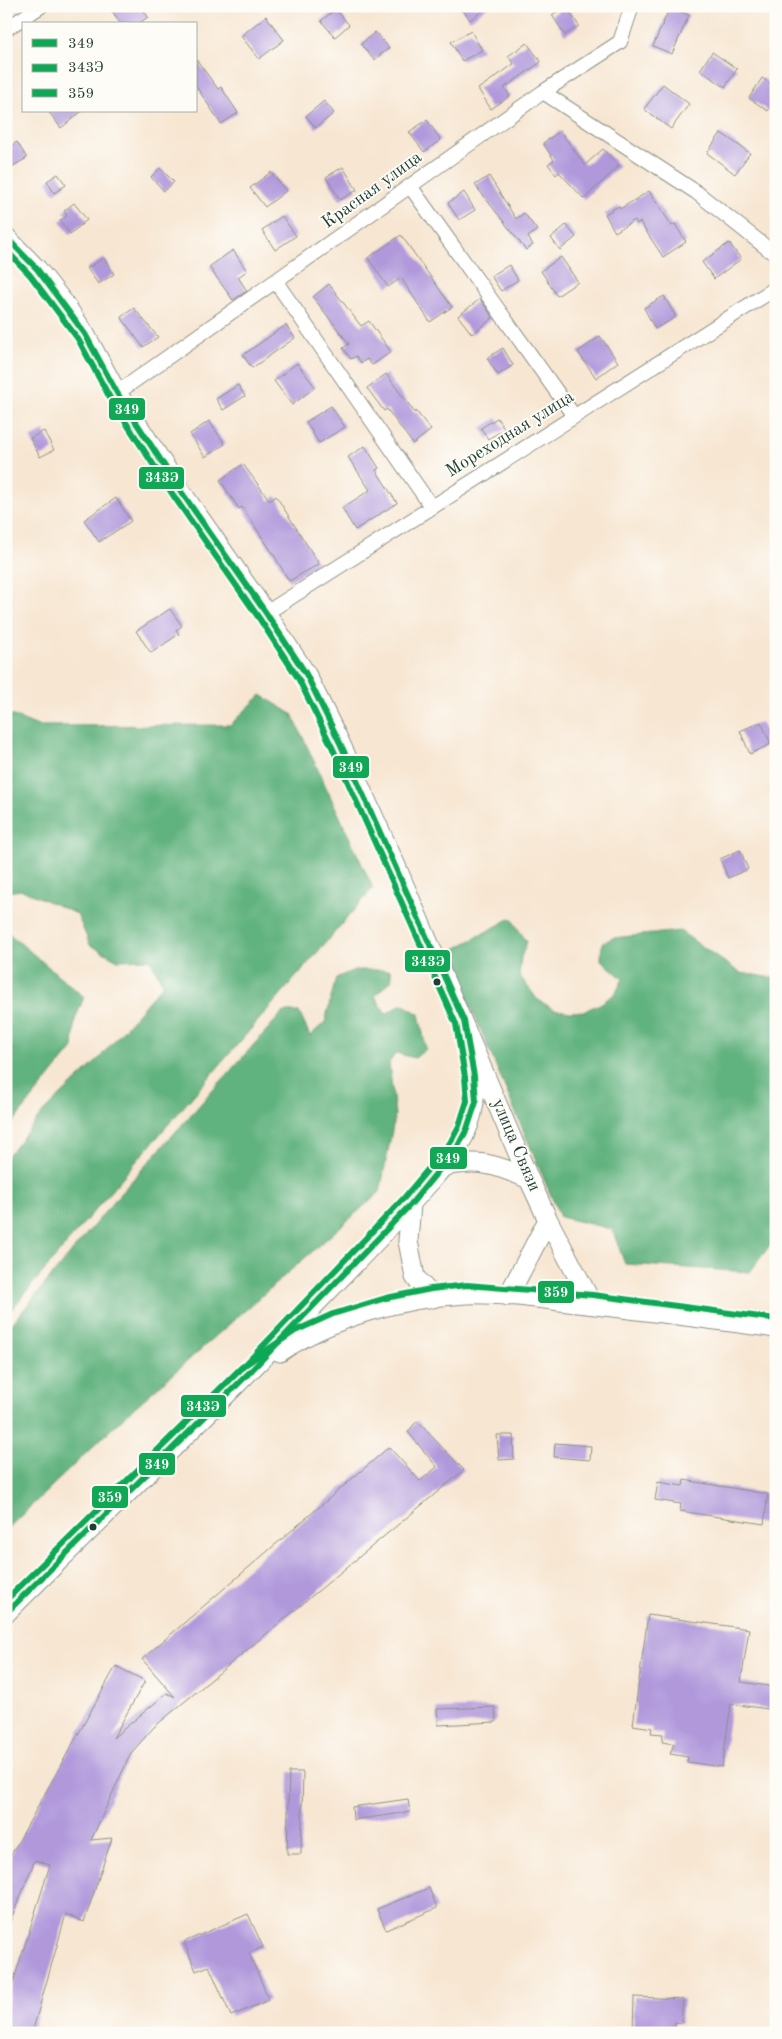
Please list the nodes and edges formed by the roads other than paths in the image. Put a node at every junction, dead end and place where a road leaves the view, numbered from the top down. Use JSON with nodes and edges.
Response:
{"nodes":[{"id":1,"x":41,"y":6,"type":"edge"},
{"id":2,"x":632,"y":6,"type":"edge"},
{"id":3,"x":6,"y":29,"type":"edge"},
{"id":4,"x":543,"y":92,"type":"junction"},
{"id":5,"x":410,"y":186,"type":"junction"},
{"id":6,"x":6,"y":237,"type":"edge"},
{"id":7,"x":776,"y":255,"type":"edge"},
{"id":8,"x":276,"y":282,"type":"junction"},
{"id":9,"x":776,"y":288,"type":"edge"},
{"id":10,"x":117,"y":394,"type":"junction"},
{"id":11,"x":574,"y":416,"type":"junction"},
{"id":12,"x":431,"y":506,"type":"junction"},
{"id":13,"x":266,"y":613,"type":"junction"},
{"id":14,"x":464,"y":1022,"type":"junction"},
{"id":15,"x":442,"y":1167,"type":"junction"},
{"id":16,"x":530,"y":1179,"type":"junction"},
{"id":17,"x":411,"y":1204,"type":"junction"},
{"id":18,"x":548,"y":1220,"type":"junction"},
{"id":19,"x":508,"y":1296,"type":"junction"},
{"id":20,"x":433,"y":1298,"type":"junction"},
{"id":21,"x":592,"y":1304,"type":"junction"},
{"id":22,"x":776,"y":1328,"type":"edge"},
{"id":23,"x":248,"y":1374,"type":"junction"},
{"id":24,"x":6,"y":1613,"type":"edge"}],
"edges":[{"from":1,"to":3,"type":"street"},
{"from":2,"to":4,"type":"street","name":"Красная улица"},
{"from":4,"to":5,"type":"street","name":"Красная улица"},
{"from":4,"to":7,"type":"street"},
{"from":5,"to":8,"type":"street","name":"Красная улица"},
{"from":5,"to":11,"type":"street"},
{"from":6,"to":10,"type":"main road","name":"улица Связи"},
{"from":8,"to":10,"type":"street","name":"Красная улица"},
{"from":8,"to":12,"type":"street"},
{"from":9,"to":11,"type":"street","name":"Мореходная улица"},
{"from":10,"to":13,"type":"main road","name":"улица Связи"},
{"from":11,"to":12,"type":"street","name":"Мореходная улица"},
{"from":12,"to":13,"type":"street","name":"Мореходная улица"},
{"from":13,"to":14,"type":"main road","name":"улица Связи"},
{"from":14,"to":15,"type":"main road"},
{"from":14,"to":16,"type":"main road","name":"улица Связи"},
{"from":15,"to":16,"type":"main road"},
{"from":15,"to":17,"type":"main road"},
{"from":16,"to":18,"type":"main road","name":"улица Связи"},
{"from":17,"to":20,"type":"main road"},
{"from":17,"to":23,"type":"main road"},
{"from":18,"to":19,"type":"main road"},
{"from":18,"to":21,"type":"main road","name":"улица Связи"},
{"from":19,"to":20,"type":"main road"},
{"from":19,"to":21,"type":"main road"},
{"from":20,"to":23,"type":"main road"},
{"from":21,"to":22,"type":"main road"},
{"from":23,"to":24,"type":"main road"}]}
